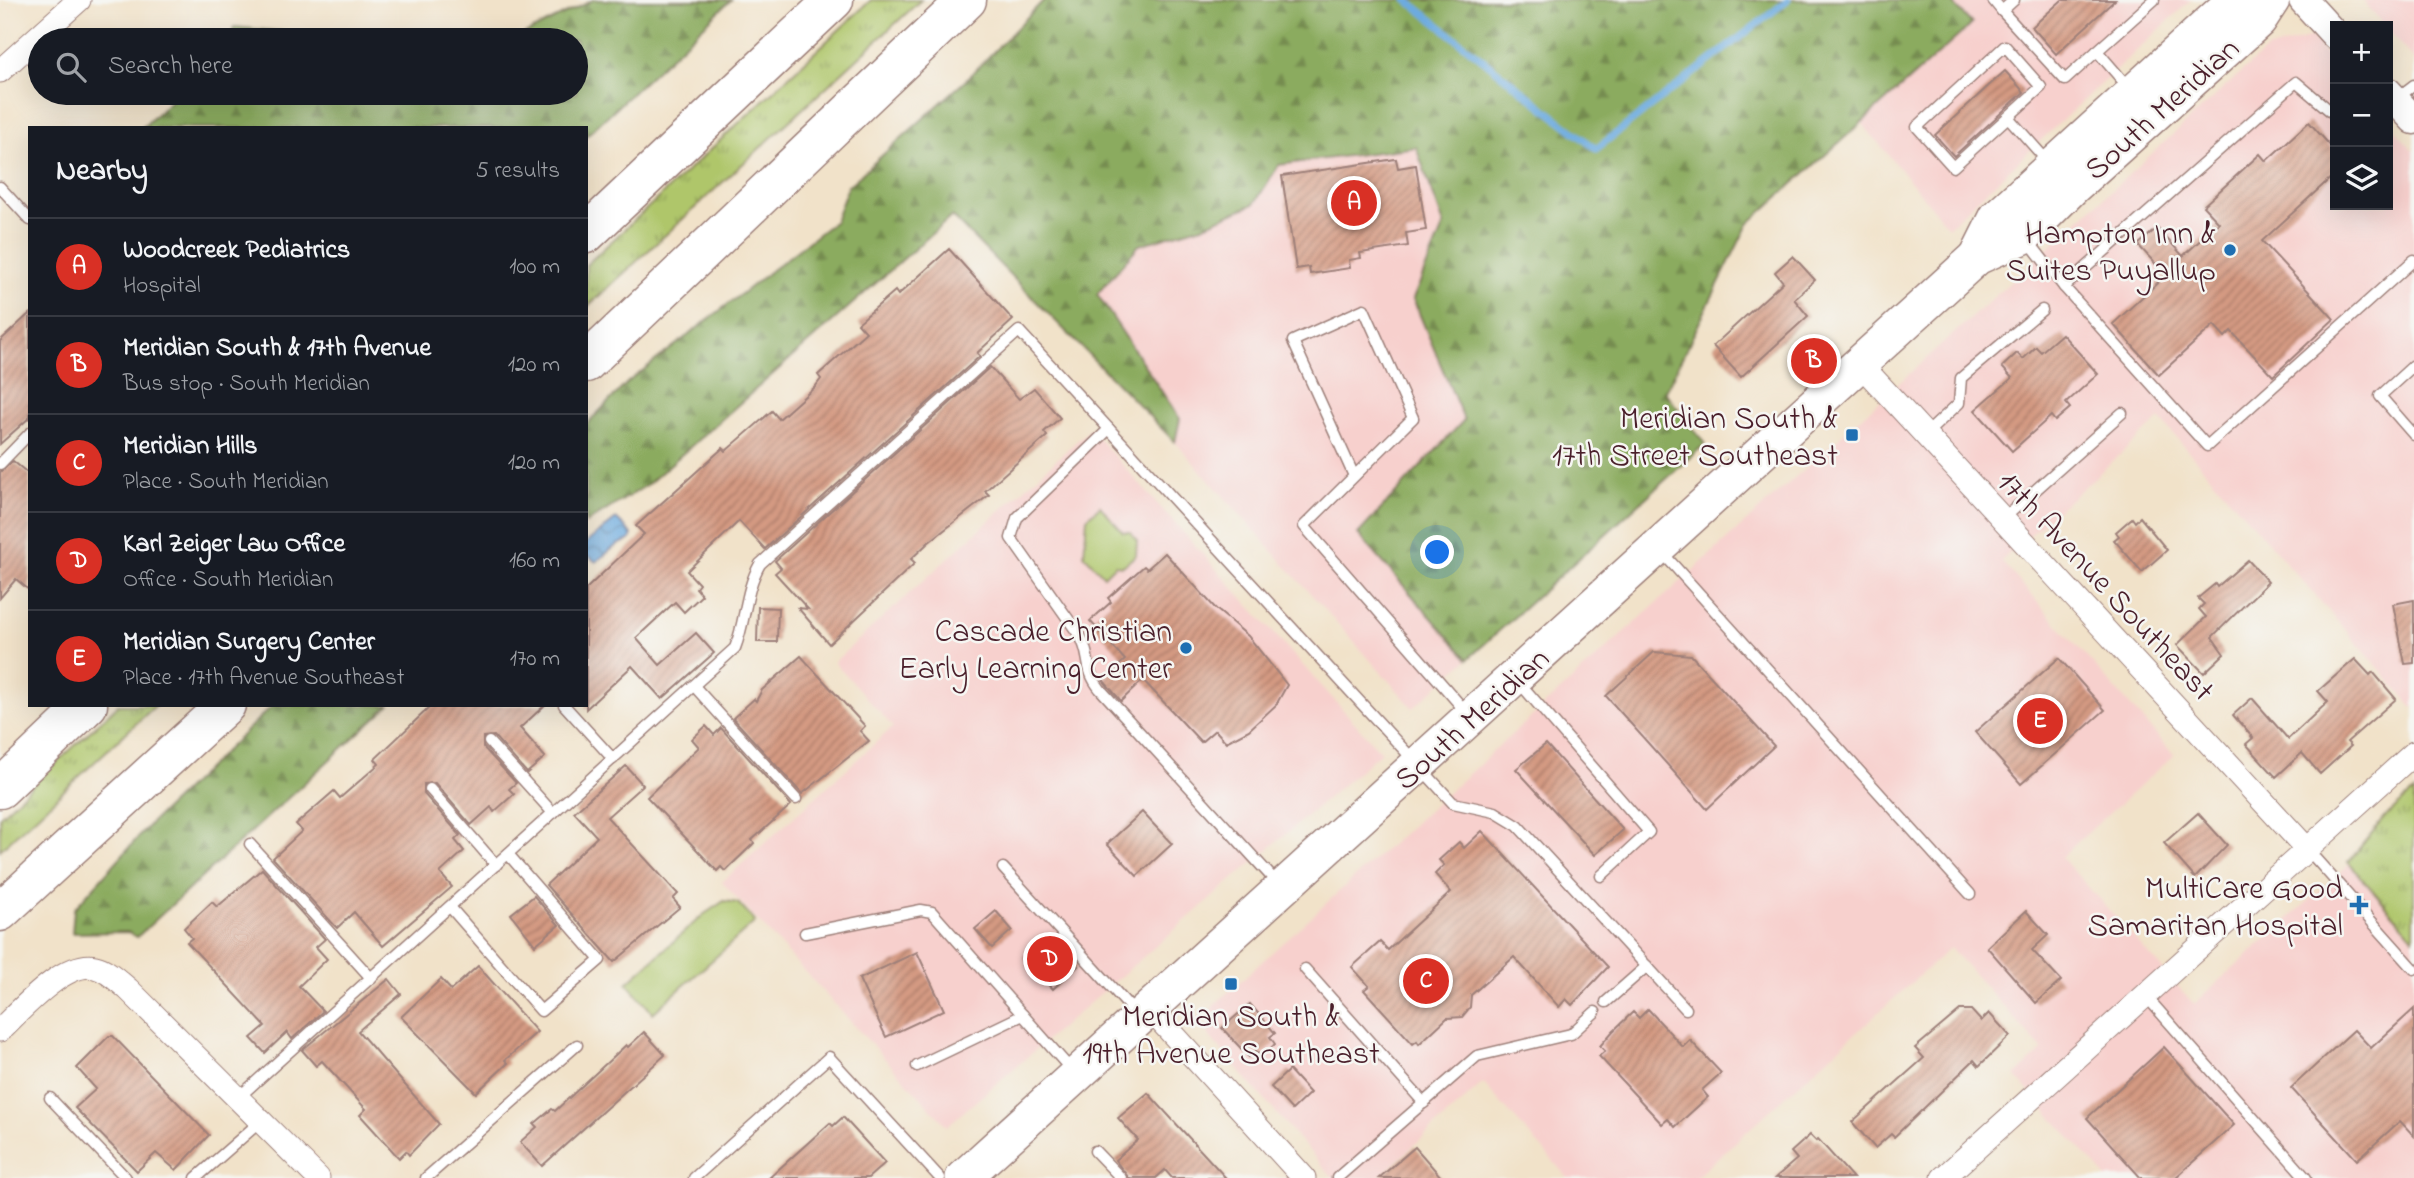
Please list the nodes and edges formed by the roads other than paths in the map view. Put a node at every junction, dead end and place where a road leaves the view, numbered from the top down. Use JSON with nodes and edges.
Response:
{"nodes":[{"id":1,"x":79,"y":0,"type":"edge"},
{"id":2,"x":834,"y":0,"type":"edge"},
{"id":3,"x":967,"y":0,"type":"edge"},
{"id":4,"x":1993,"y":0,"type":"edge"},
{"id":5,"x":2014,"y":0,"type":"edge"},
{"id":6,"x":2154,"y":0,"type":"edge"},
{"id":7,"x":2235,"y":0,"type":"edge"},
{"id":8,"x":2272,"y":0,"type":"edge"},
{"id":9,"x":2303,"y":0,"type":"edge"},
{"id":10,"x":2002,"y":11,"type":"junction"},
{"id":11,"x":48,"y":28,"type":"edge"},
{"id":12,"x":2330,"y":29,"type":"edge"},
{"id":13,"x":28,"y":46,"type":"edge"},
{"id":14,"x":2097,"y":51,"type":"junction"},
{"id":15,"x":0,"y":71,"type":"edge"},
{"id":16,"x":2133,"y":93,"type":"junction"},
{"id":17,"x":2330,"y":111,"type":"edge"},
{"id":18,"x":2008,"y":117,"type":"junction"},
{"id":19,"x":2053,"y":166,"type":"junction"},
{"id":20,"x":0,"y":187,"type":"edge"},
{"id":21,"x":28,"y":218,"type":"edge"},
{"id":22,"x":588,"y":232,"type":"edge"},
{"id":23,"x":2024,"y":236,"type":"junction"},
{"id":24,"x":1977,"y":257,"type":"junction"},
{"id":25,"x":2414,"y":260,"type":"edge"},
{"id":26,"x":2064,"y":287,"type":"junction"},
{"id":27,"x":2042,"y":310,"type":"dead end"},
{"id":28,"x":588,"y":361,"type":"edge"},
{"id":29,"x":1861,"y":365,"type":"junction"},
{"id":30,"x":2414,"y":365,"type":"edge"},
{"id":31,"x":2122,"y":413,"type":"dead end"},
{"id":32,"x":1109,"y":429,"type":"junction"},
{"id":33,"x":28,"y":435,"type":"edge"},
{"id":34,"x":1925,"y":435,"type":"junction"},
{"id":35,"x":2414,"y":435,"type":"edge"},
{"id":36,"x":0,"y":464,"type":"edge"},
{"id":37,"x":1354,"y":476,"type":"junction"},
{"id":38,"x":2003,"y":519,"type":"junction"},
{"id":39,"x":1658,"y":548,"type":"junction"},
{"id":40,"x":1515,"y":678,"type":"junction"},
{"id":41,"x":694,"y":686,"type":"junction"},
{"id":42,"x":86,"y":707,"type":"edge"},
{"id":43,"x":224,"y":707,"type":"edge"},
{"id":44,"x":566,"y":707,"type":"edge"},
{"id":45,"x":1471,"y":718,"type":"junction"},
{"id":46,"x":489,"y":742,"type":"dead end"},
{"id":47,"x":2414,"y":753,"type":"edge"},
{"id":48,"x":613,"y":759,"type":"junction"},
{"id":49,"x":1419,"y":767,"type":"junction"},
{"id":50,"x":0,"y":789,"type":"edge"},
{"id":51,"x":430,"y":789,"type":"dead end"},
{"id":52,"x":796,"y":799,"type":"dead end"},
{"id":53,"x":553,"y":813,"type":"junction"},
{"id":54,"x":250,"y":844,"type":"dead end"},
{"id":55,"x":2306,"y":848,"type":"junction"},
{"id":56,"x":508,"y":854,"type":"junction"},
{"id":57,"x":496,"y":865,"type":"junction"},
{"id":58,"x":1003,"y":868,"type":"dead end"},
{"id":59,"x":1601,"y":876,"type":"dead end"},
{"id":60,"x":1282,"y":889,"type":"junction"},
{"id":61,"x":1970,"y":894,"type":"dead end"},
{"id":62,"x":450,"y":907,"type":"junction"},
{"id":63,"x":0,"y":912,"type":"edge"},
{"id":64,"x":805,"y":933,"type":"dead end"},
{"id":65,"x":1647,"y":966,"type":"junction"},
{"id":66,"x":1305,"y":969,"type":"dead end"},
{"id":67,"x":2414,"y":969,"type":"edge"},
{"id":68,"x":371,"y":978,"type":"junction"},
{"id":69,"x":2145,"y":995,"type":"junction"},
{"id":70,"x":1606,"y":1002,"type":"dead end"},
{"id":71,"x":1686,"y":1009,"type":"dead end"},
{"id":72,"x":1595,"y":1012,"type":"dead end"},
{"id":73,"x":1145,"y":1013,"type":"junction"},
{"id":74,"x":1023,"y":1015,"type":"junction"},
{"id":75,"x":0,"y":1030,"type":"edge"},
{"id":76,"x":577,"y":1045,"type":"dead end"},
{"id":77,"x":917,"y":1066,"type":"dead end"},
{"id":78,"x":1076,"y":1075,"type":"junction"},
{"id":79,"x":50,"y":1098,"type":"dead end"},
{"id":80,"x":238,"y":1098,"type":"junction"},
{"id":81,"x":1423,"y":1103,"type":"junction"},
{"id":82,"x":261,"y":1121,"type":"junction"},
{"id":83,"x":1096,"y":1151,"type":"dead end"},
{"id":84,"x":126,"y":1178,"type":"edge"},
{"id":85,"x":196,"y":1178,"type":"edge"},
{"id":86,"x":318,"y":1178,"type":"edge"},
{"id":87,"x":426,"y":1178,"type":"edge"},
{"id":88,"x":694,"y":1178,"type":"edge"},
{"id":89,"x":940,"y":1178,"type":"edge"},
{"id":90,"x":963,"y":1178,"type":"edge"},
{"id":91,"x":1121,"y":1178,"type":"edge"},
{"id":92,"x":1304,"y":1178,"type":"edge"},
{"id":93,"x":1337,"y":1178,"type":"edge"},
{"id":94,"x":1943,"y":1178,"type":"edge"},
{"id":95,"x":2306,"y":1178,"type":"edge"}],
"edges":[{"from":1,"to":11,"type":"street"},
{"from":2,"to":22,"type":"highway"},
{"from":3,"to":28,"type":"highway"},
{"from":4,"to":10,"type":"lane"},
{"from":5,"to":10,"type":"lane"},
{"from":6,"to":14,"type":"lane"},
{"from":7,"to":16,"type":"main road","name":"South Meridian"},
{"from":8,"to":23,"type":"main road","name":"South Meridian"},
{"from":9,"to":12,"type":"street"},
{"from":10,"to":14,"type":"lane"},
{"from":13,"to":15,"type":"street"},
{"from":14,"to":16,"type":"lane"},
{"from":16,"to":19,"type":"main road","name":"South Meridian"},
{"from":17,"to":26,"type":"lane"},
{"from":18,"to":18,"type":"lane"},
{"from":18,"to":19,"type":"lane"},
{"from":19,"to":24,"type":"main road","name":"South Meridian"},
{"from":20,"to":21,"type":"lane"},
{"from":23,"to":24,"type":"main road","name":"South Meridian"},
{"from":23,"to":26,"type":"lane"},
{"from":24,"to":29,"type":"main road","name":"South Meridian"},
{"from":25,"to":26,"type":"lane"},
{"from":27,"to":34,"type":"lane"},
{"from":29,"to":34,"type":"street","name":"17th Avenue Southeast"},
{"from":29,"to":39,"type":"main road","name":"South Meridian"},
{"from":30,"to":35,"type":"lane"},
{"from":31,"to":38,"type":"lane"},
{"from":32,"to":41,"type":"lane"},
{"from":32,"to":49,"type":"lane"},
{"from":32,"to":60,"type":"lane"},
{"from":33,"to":36,"type":"lane"},
{"from":34,"to":38,"type":"street","name":"17th Avenue Southeast"},
{"from":37,"to":37,"type":"lane"},
{"from":37,"to":45,"type":"lane"},
{"from":38,"to":55,"type":"street","name":"17th Avenue Southeast"},
{"from":39,"to":40,"type":"main road","name":"South Meridian"},
{"from":39,"to":61,"type":"lane"},
{"from":40,"to":45,"type":"main road","name":"South Meridian"},
{"from":40,"to":59,"type":"lane"},
{"from":41,"to":48,"type":"lane"},
{"from":41,"to":52,"type":"lane"},
{"from":42,"to":50,"type":"highway"},
{"from":43,"to":63,"type":"highway"},
{"from":44,"to":48,"type":"lane"},
{"from":45,"to":49,"type":"main road","name":"South Meridian"},
{"from":46,"to":53,"type":"lane"},
{"from":47,"to":55,"type":"street"},
{"from":48,"to":53,"type":"lane"},
{"from":49,"to":60,"type":"main road","name":"South Meridian"},
{"from":49,"to":65,"type":"lane"},
{"from":51,"to":57,"type":"lane"},
{"from":53,"to":56,"type":"lane"},
{"from":54,"to":68,"type":"lane"},
{"from":55,"to":67,"type":"lane"},
{"from":55,"to":69,"type":"street"},
{"from":56,"to":57,"type":"lane"},
{"from":56,"to":62,"type":"lane"},
{"from":57,"to":62,"type":"lane"},
{"from":58,"to":73,"type":"lane"},
{"from":60,"to":73,"type":"main road","name":"South Meridian"},
{"from":62,"to":68,"type":"lane"},
{"from":64,"to":74,"type":"lane"},
{"from":65,"to":70,"type":"lane"},
{"from":65,"to":71,"type":"lane"},
{"from":66,"to":81,"type":"lane"},
{"from":68,"to":80,"type":"lane"},
{"from":69,"to":94,"type":"street"},
{"from":69,"to":95,"type":"lane"},
{"from":72,"to":81,"type":"lane"},
{"from":73,"to":78,"type":"main road","name":"South Meridian"},
{"from":73,"to":92,"type":"street"},
{"from":74,"to":77,"type":"lane"},
{"from":74,"to":78,"type":"lane"},
{"from":75,"to":80,"type":"street"},
{"from":76,"to":87,"type":"lane"},
{"from":78,"to":90,"type":"main road","name":"South Meridian"},
{"from":79,"to":84,"type":"lane"},
{"from":80,"to":82,"type":"street"},
{"from":81,"to":93,"type":"lane"},
{"from":82,"to":85,"type":"lane"},
{"from":82,"to":86,"type":"street"},
{"from":83,"to":91,"type":"lane"},
{"from":88,"to":89,"type":"lane"}]}
